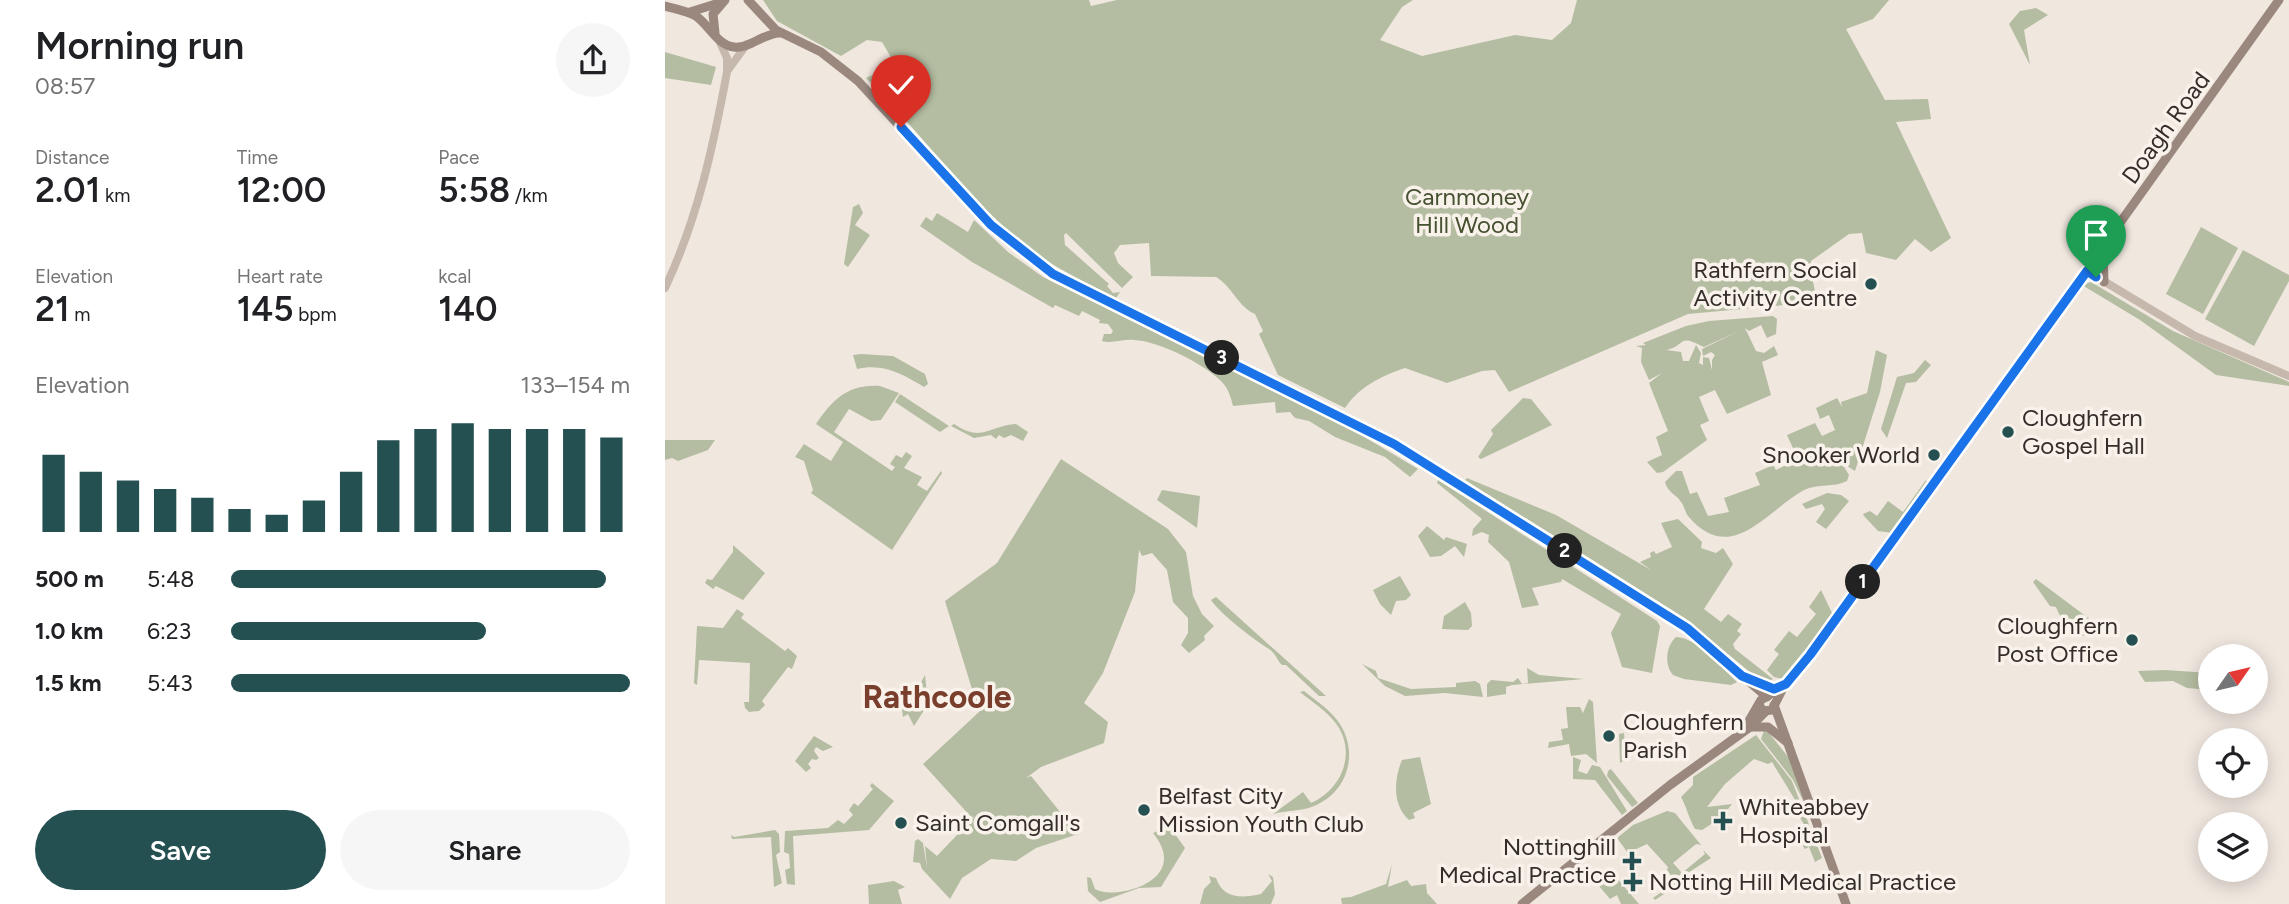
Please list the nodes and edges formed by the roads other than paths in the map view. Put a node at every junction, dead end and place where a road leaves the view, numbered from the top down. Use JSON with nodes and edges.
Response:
{"nodes":[{"id":1,"x":724,"y":0,"type":"edge"},
{"id":2,"x":748,"y":0,"type":"edge"},
{"id":3,"x":754,"y":0,"type":"edge"},
{"id":4,"x":2279,"y":0,"type":"edge"},
{"id":5,"x":665,"y":6,"type":"edge"},
{"id":6,"x":758,"y":10,"type":"junction"},
{"id":7,"x":688,"y":12,"type":"junction"},
{"id":8,"x":782,"y":33,"type":"junction"},
{"id":9,"x":716,"y":36,"type":"junction"},
{"id":10,"x":750,"y":43,"type":"junction"},
{"id":11,"x":727,"y":72,"type":"junction"},
{"id":12,"x":2103,"y":249,"type":"junction"},
{"id":13,"x":2087,"y":271,"type":"junction"},
{"id":14,"x":2104,"y":282,"type":"junction"},
{"id":15,"x":665,"y":288,"type":"edge"},
{"id":16,"x":2289,"y":376,"type":"edge"},
{"id":17,"x":1744,"y":678,"type":"junction"},
{"id":18,"x":1783,"y":686,"type":"junction"},
{"id":19,"x":1766,"y":705,"type":"junction"},
{"id":20,"x":1750,"y":727,"type":"junction"},
{"id":21,"x":1740,"y":733,"type":"junction"},
{"id":22,"x":1789,"y":744,"type":"junction"},
{"id":23,"x":1522,"y":904,"type":"edge"},
{"id":24,"x":1846,"y":904,"type":"edge"}],
"edges":[{"from":1,"to":7,"type":"main road"},
{"from":1,"to":9,"type":"main road"},
{"from":2,"to":6,"type":"main road"},
{"from":3,"to":6,"type":"street"},
{"from":4,"to":12,"type":"main road","name":"Doagh Road"},
{"from":5,"to":7,"type":"main road"},
{"from":6,"to":8,"type":"main road"},
{"from":6,"to":10,"type":"main road"},
{"from":7,"to":9,"type":"main road"},
{"from":8,"to":10,"type":"main road"},
{"from":8,"to":17,"type":"main road"},
{"from":9,"to":10,"type":"main road"},
{"from":9,"to":11,"type":"street"},
{"from":10,"to":11,"type":"street"},
{"from":11,"to":15,"type":"street"},
{"from":12,"to":13,"type":"main road","name":"Doagh Road"},
{"from":12,"to":14,"type":"main road"},
{"from":13,"to":14,"type":"street"},
{"from":13,"to":18,"type":"main road","name":"Doagh Road"},
{"from":14,"to":16,"type":"street"},
{"from":17,"to":18,"type":"main road"},
{"from":17,"to":19,"type":"main road"},
{"from":18,"to":19,"type":"main road","name":"Doagh Road"},
{"from":19,"to":20,"type":"main road","name":"Doagh Road"},
{"from":19,"to":21,"type":"main road","name":"Doagh Road"},
{"from":19,"to":22,"type":"main road"},
{"from":20,"to":21,"type":"main road","name":"Doagh Road"},
{"from":20,"to":22,"type":"main road"},
{"from":21,"to":23,"type":"main road","name":"Doagh Road"},
{"from":22,"to":24,"type":"main road"}]}
